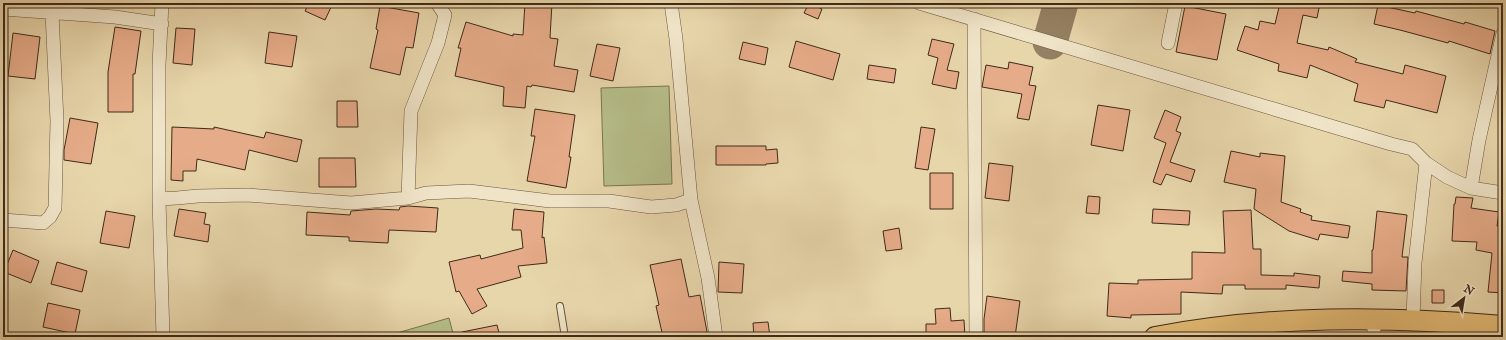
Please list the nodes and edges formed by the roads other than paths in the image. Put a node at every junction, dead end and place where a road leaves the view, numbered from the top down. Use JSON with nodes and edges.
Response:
{"nodes":[{"id":1,"x":162,"y":3,"type":"edge"},
{"id":2,"x":437,"y":3,"type":"edge"},
{"id":3,"x":671,"y":3,"type":"edge"},
{"id":4,"x":919,"y":3,"type":"edge"},
{"id":5,"x":1176,"y":3,"type":"edge"},
{"id":6,"x":949,"y":7,"type":"edge"},
{"id":7,"x":3,"y":9,"type":"edge"},
{"id":8,"x":52,"y":13,"type":"junction"},
{"id":9,"x":974,"y":19,"type":"junction"},
{"id":10,"x":162,"y":24,"type":"junction"},
{"id":11,"x":1503,"y":33,"type":"edge"},
{"id":12,"x":1168,"y":43,"type":"dead end"},
{"id":13,"x":1426,"y":163,"type":"junction"},
{"id":14,"x":1471,"y":188,"type":"junction"},
{"id":15,"x":1503,"y":193,"type":"edge"},
{"id":16,"x":408,"y":198,"type":"junction"},
{"id":17,"x":159,"y":199,"type":"junction"},
{"id":18,"x":691,"y":200,"type":"junction"},
{"id":19,"x":3,"y":220,"type":"edge"},
{"id":20,"x":560,"y":306,"type":"dead end"},
{"id":21,"x":1413,"y":320,"type":"junction"},
{"id":22,"x":1503,"y":326,"type":"edge"},
{"id":23,"x":1374,"y":328,"type":"edge"},
{"id":24,"x":163,"y":337,"type":"edge"},
{"id":25,"x":565,"y":337,"type":"edge"},
{"id":26,"x":716,"y":337,"type":"edge"},
{"id":27,"x":976,"y":337,"type":"edge"},
{"id":28,"x":1155,"y":337,"type":"edge"}],
"edges":[{"from":1,"to":10,"type":"street"},
{"from":2,"to":16,"type":"street"},
{"from":3,"to":18,"type":"street"},
{"from":4,"to":6,"type":"street"},
{"from":5,"to":12,"type":"street"},
{"from":6,"to":9,"type":"street"},
{"from":7,"to":8,"type":"street"},
{"from":8,"to":10,"type":"street"},
{"from":8,"to":19,"type":"street"},
{"from":9,"to":13,"type":"street"},
{"from":9,"to":27,"type":"street"},
{"from":10,"to":17,"type":"street"},
{"from":11,"to":14,"type":"street"},
{"from":13,"to":14,"type":"street"},
{"from":13,"to":21,"type":"street"},
{"from":14,"to":15,"type":"street"},
{"from":16,"to":17,"type":"street"},
{"from":16,"to":18,"type":"street"},
{"from":17,"to":24,"type":"street"},
{"from":18,"to":26,"type":"street"},
{"from":20,"to":25,"type":"lane"},
{"from":21,"to":22,"type":"main road"},
{"from":21,"to":23,"type":"main road"},
{"from":23,"to":28,"type":"main road"}]}
